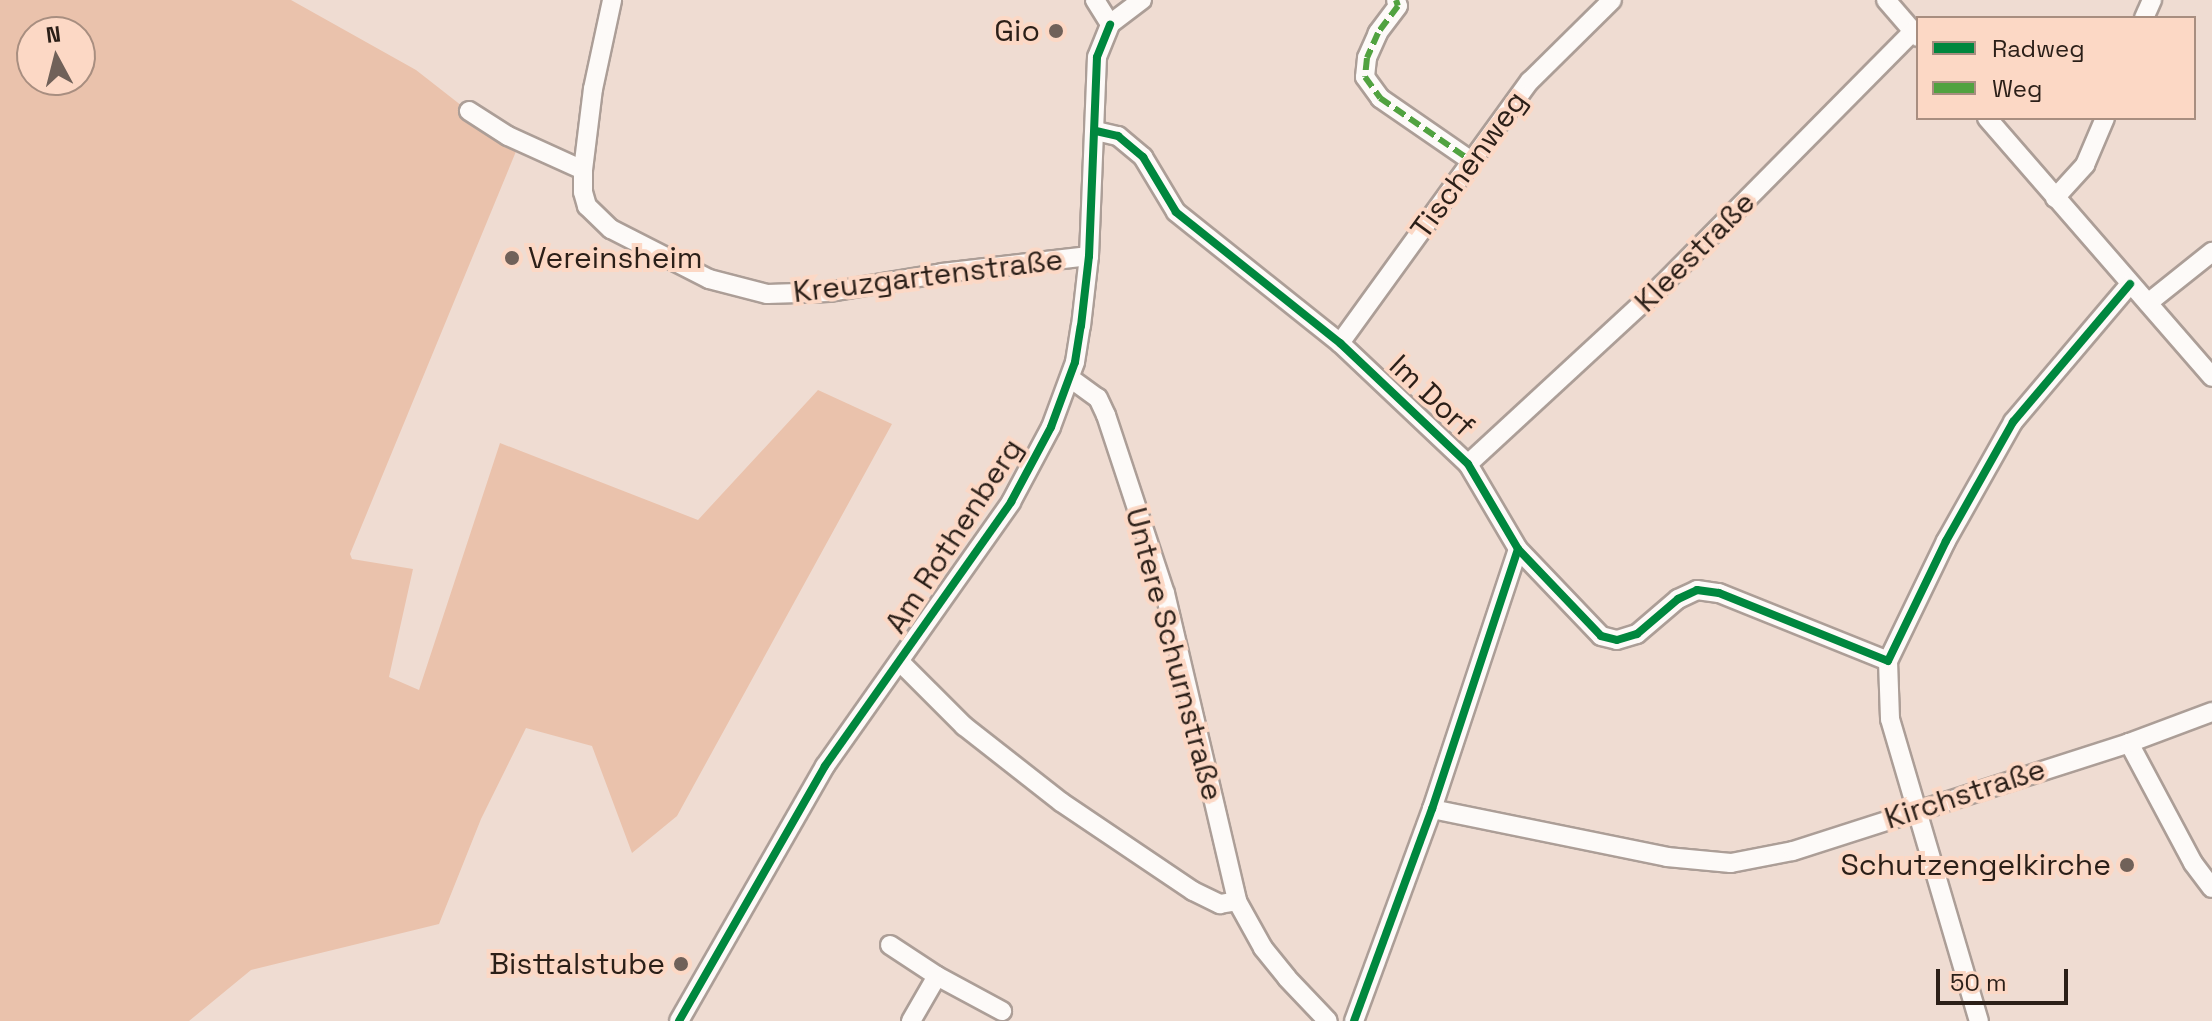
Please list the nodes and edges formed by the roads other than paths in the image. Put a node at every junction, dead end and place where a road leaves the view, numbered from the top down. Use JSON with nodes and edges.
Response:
{"nodes":[{"id":1,"x":612,"y":0,"type":"edge"},
{"id":2,"x":1095,"y":0,"type":"edge"},
{"id":3,"x":1142,"y":0,"type":"edge"},
{"id":4,"x":1396,"y":0,"type":"edge"},
{"id":5,"x":1612,"y":0,"type":"edge"},
{"id":6,"x":1886,"y":0,"type":"edge"},
{"id":7,"x":1110,"y":24,"type":"junction"},
{"id":8,"x":1915,"y":34,"type":"edge"},
{"id":9,"x":469,"y":111,"type":"dead end"},
{"id":10,"x":1989,"y":120,"type":"edge"},
{"id":11,"x":2104,"y":120,"type":"edge"},
{"id":12,"x":1096,"y":131,"type":"junction"},
{"id":13,"x":1470,"y":160,"type":"junction"},
{"id":14,"x":583,"y":170,"type":"junction"},
{"id":15,"x":2055,"y":198,"type":"junction"},
{"id":16,"x":2212,"y":252,"type":"edge"},
{"id":17,"x":1089,"y":256,"type":"junction"},
{"id":18,"x":2130,"y":284,"type":"junction"},
{"id":19,"x":2148,"y":303,"type":"junction"},
{"id":20,"x":1340,"y":343,"type":"junction"},
{"id":21,"x":2212,"y":377,"type":"edge"},
{"id":22,"x":1070,"y":378,"type":"junction"},
{"id":23,"x":1468,"y":464,"type":"junction"},
{"id":24,"x":1518,"y":549,"type":"junction"},
{"id":25,"x":1888,"y":661,"type":"junction"},
{"id":26,"x":900,"y":662,"type":"junction"},
{"id":27,"x":2212,"y":712,"type":"edge"},
{"id":28,"x":2129,"y":743,"type":"junction"},
{"id":29,"x":1432,"y":809,"type":"junction"},
{"id":30,"x":1915,"y":809,"type":"junction"},
{"id":31,"x":2212,"y":888,"type":"edge"},
{"id":32,"x":1237,"y":901,"type":"junction"},
{"id":33,"x":890,"y":945,"type":"dead end"},
{"id":34,"x":937,"y":976,"type":"junction"},
{"id":35,"x":1002,"y":1011,"type":"dead end"},
{"id":36,"x":1359,"y":1019,"type":"edge"},
{"id":37,"x":1977,"y":1020,"type":"edge"},
{"id":38,"x":679,"y":1021,"type":"edge"},
{"id":39,"x":911,"y":1021,"type":"edge"},
{"id":40,"x":1328,"y":1021,"type":"edge"}],
"edges":[{"from":1,"to":14,"type":"street","name":"Kreuzgartenstraße"},
{"from":2,"to":7,"type":"street"},
{"from":3,"to":7,"type":"street"},
{"from":4,"to":13,"type":"street"},
{"from":5,"to":13,"type":"street","name":"Tischenweg"},
{"from":6,"to":8,"type":"street"},
{"from":7,"to":12,"type":"street","name":"Am Rothenberg"},
{"from":8,"to":23,"type":"street","name":"Kleestraße"},
{"from":9,"to":14,"type":"street"},
{"from":10,"to":15,"type":"street"},
{"from":11,"to":15,"type":"street"},
{"from":12,"to":17,"type":"street","name":"Am Rothenberg"},
{"from":12,"to":20,"type":"street","name":"Im Dorf"},
{"from":13,"to":20,"type":"street","name":"Tischenweg"},
{"from":14,"to":17,"type":"street","name":"Kreuzgartenstraße"},
{"from":15,"to":18,"type":"street"},
{"from":16,"to":19,"type":"street"},
{"from":17,"to":22,"type":"street","name":"Am Rothenberg"},
{"from":18,"to":19,"type":"street"},
{"from":18,"to":25,"type":"street"},
{"from":19,"to":21,"type":"street"},
{"from":20,"to":23,"type":"street","name":"Im Dorf"},
{"from":22,"to":26,"type":"street","name":"Am Rothenberg"},
{"from":22,"to":32,"type":"street","name":"Untere Schurnstraße"},
{"from":23,"to":24,"type":"street","name":"Im Dorf"},
{"from":24,"to":25,"type":"street","name":"Im Dorf"},
{"from":24,"to":29,"type":"street"},
{"from":25,"to":30,"type":"street"},
{"from":26,"to":32,"type":"street"},
{"from":26,"to":38,"type":"street","name":"Am Rothenberg"},
{"from":27,"to":28,"type":"street","name":"Kirchstraße"},
{"from":28,"to":30,"type":"street","name":"Kirchstraße"},
{"from":28,"to":31,"type":"street"},
{"from":29,"to":30,"type":"street","name":"Kirchstraße"},
{"from":29,"to":36,"type":"street"},
{"from":30,"to":37,"type":"street"},
{"from":32,"to":40,"type":"street","name":"Untere Schurnstraße"},
{"from":33,"to":34,"type":"street"},
{"from":34,"to":35,"type":"street"},
{"from":34,"to":39,"type":"street"}]}
